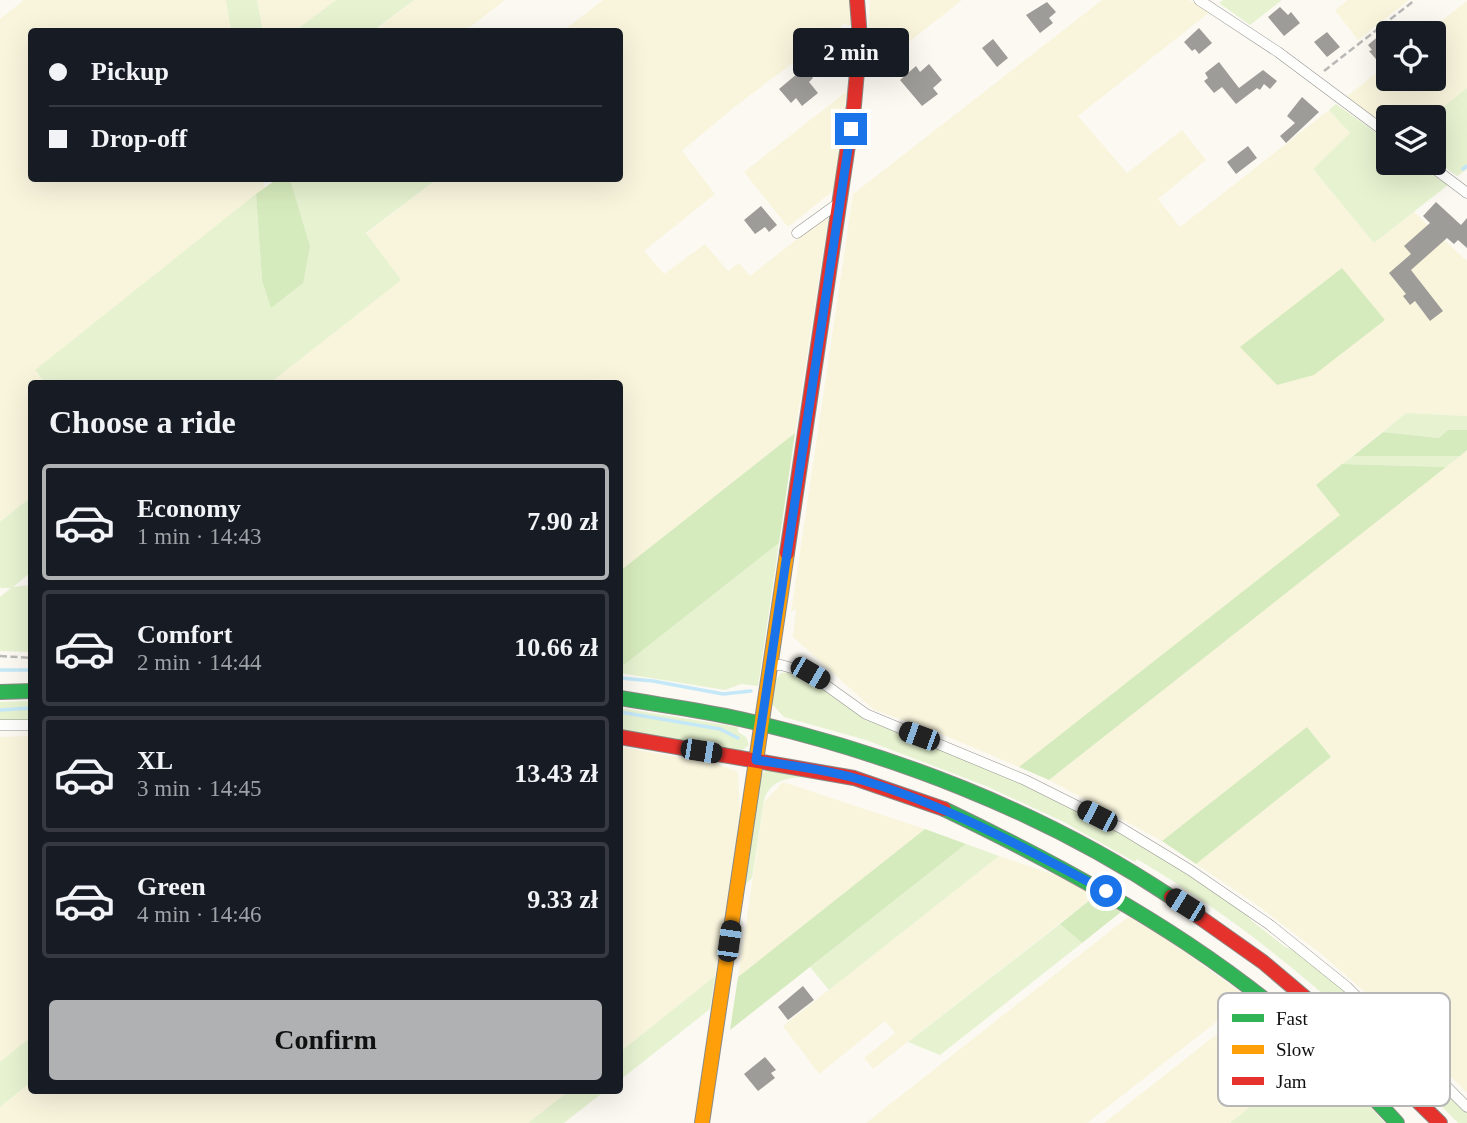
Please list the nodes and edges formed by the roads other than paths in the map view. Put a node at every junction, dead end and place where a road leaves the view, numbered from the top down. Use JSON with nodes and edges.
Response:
{"nodes":[{"id":1,"x":857,"y":0,"type":"edge"},
{"id":2,"x":1199,"y":0,"type":"edge"},
{"id":3,"x":1376,"y":125,"type":"edge"},
{"id":4,"x":1444,"y":175,"type":"edge"},
{"id":5,"x":1467,"y":192,"type":"edge"},
{"id":6,"x":840,"y":202,"type":"junction"},
{"id":7,"x":797,"y":233,"type":"dead end"},
{"id":8,"x":771,"y":665,"type":"junction"},
{"id":9,"x":28,"y":691,"type":"edge"},
{"id":10,"x":0,"y":692,"type":"edge"},
{"id":11,"x":623,"y":699,"type":"edge"},
{"id":12,"x":762,"y":723,"type":"junction"},
{"id":13,"x":0,"y":725,"type":"edge"},
{"id":14,"x":28,"y":725,"type":"edge"},
{"id":15,"x":623,"y":738,"type":"edge"},
{"id":16,"x":756,"y":760,"type":"junction"},
{"id":17,"x":1256,"y":993,"type":"edge"},
{"id":18,"x":1303,"y":993,"type":"edge"},
{"id":19,"x":1353,"y":993,"type":"edge"},
{"id":20,"x":1450,"y":1090,"type":"edge"},
{"id":21,"x":1382,"y":1106,"type":"edge"},
{"id":22,"x":1423,"y":1106,"type":"edge"},
{"id":23,"x":1467,"y":1107,"type":"edge"},
{"id":24,"x":702,"y":1123,"type":"edge"},
{"id":25,"x":1397,"y":1123,"type":"edge"},
{"id":26,"x":1440,"y":1123,"type":"edge"}],
"edges":[{"from":1,"to":6,"type":"street"},
{"from":2,"to":3,"type":"street"},
{"from":4,"to":5,"type":"street"},
{"from":6,"to":7,"type":"street"},
{"from":6,"to":8,"type":"street"},
{"from":8,"to":12,"type":"street"},
{"from":8,"to":19,"type":"street"},
{"from":9,"to":10,"type":"street"},
{"from":11,"to":12,"type":"street"},
{"from":12,"to":16,"type":"street"},
{"from":12,"to":18,"type":"street"},
{"from":13,"to":14,"type":"street"},
{"from":15,"to":16,"type":"street"},
{"from":16,"to":17,"type":"street"},
{"from":16,"to":24,"type":"street"},
{"from":20,"to":23,"type":"street"},
{"from":21,"to":25,"type":"street"},
{"from":22,"to":26,"type":"street"}]}
